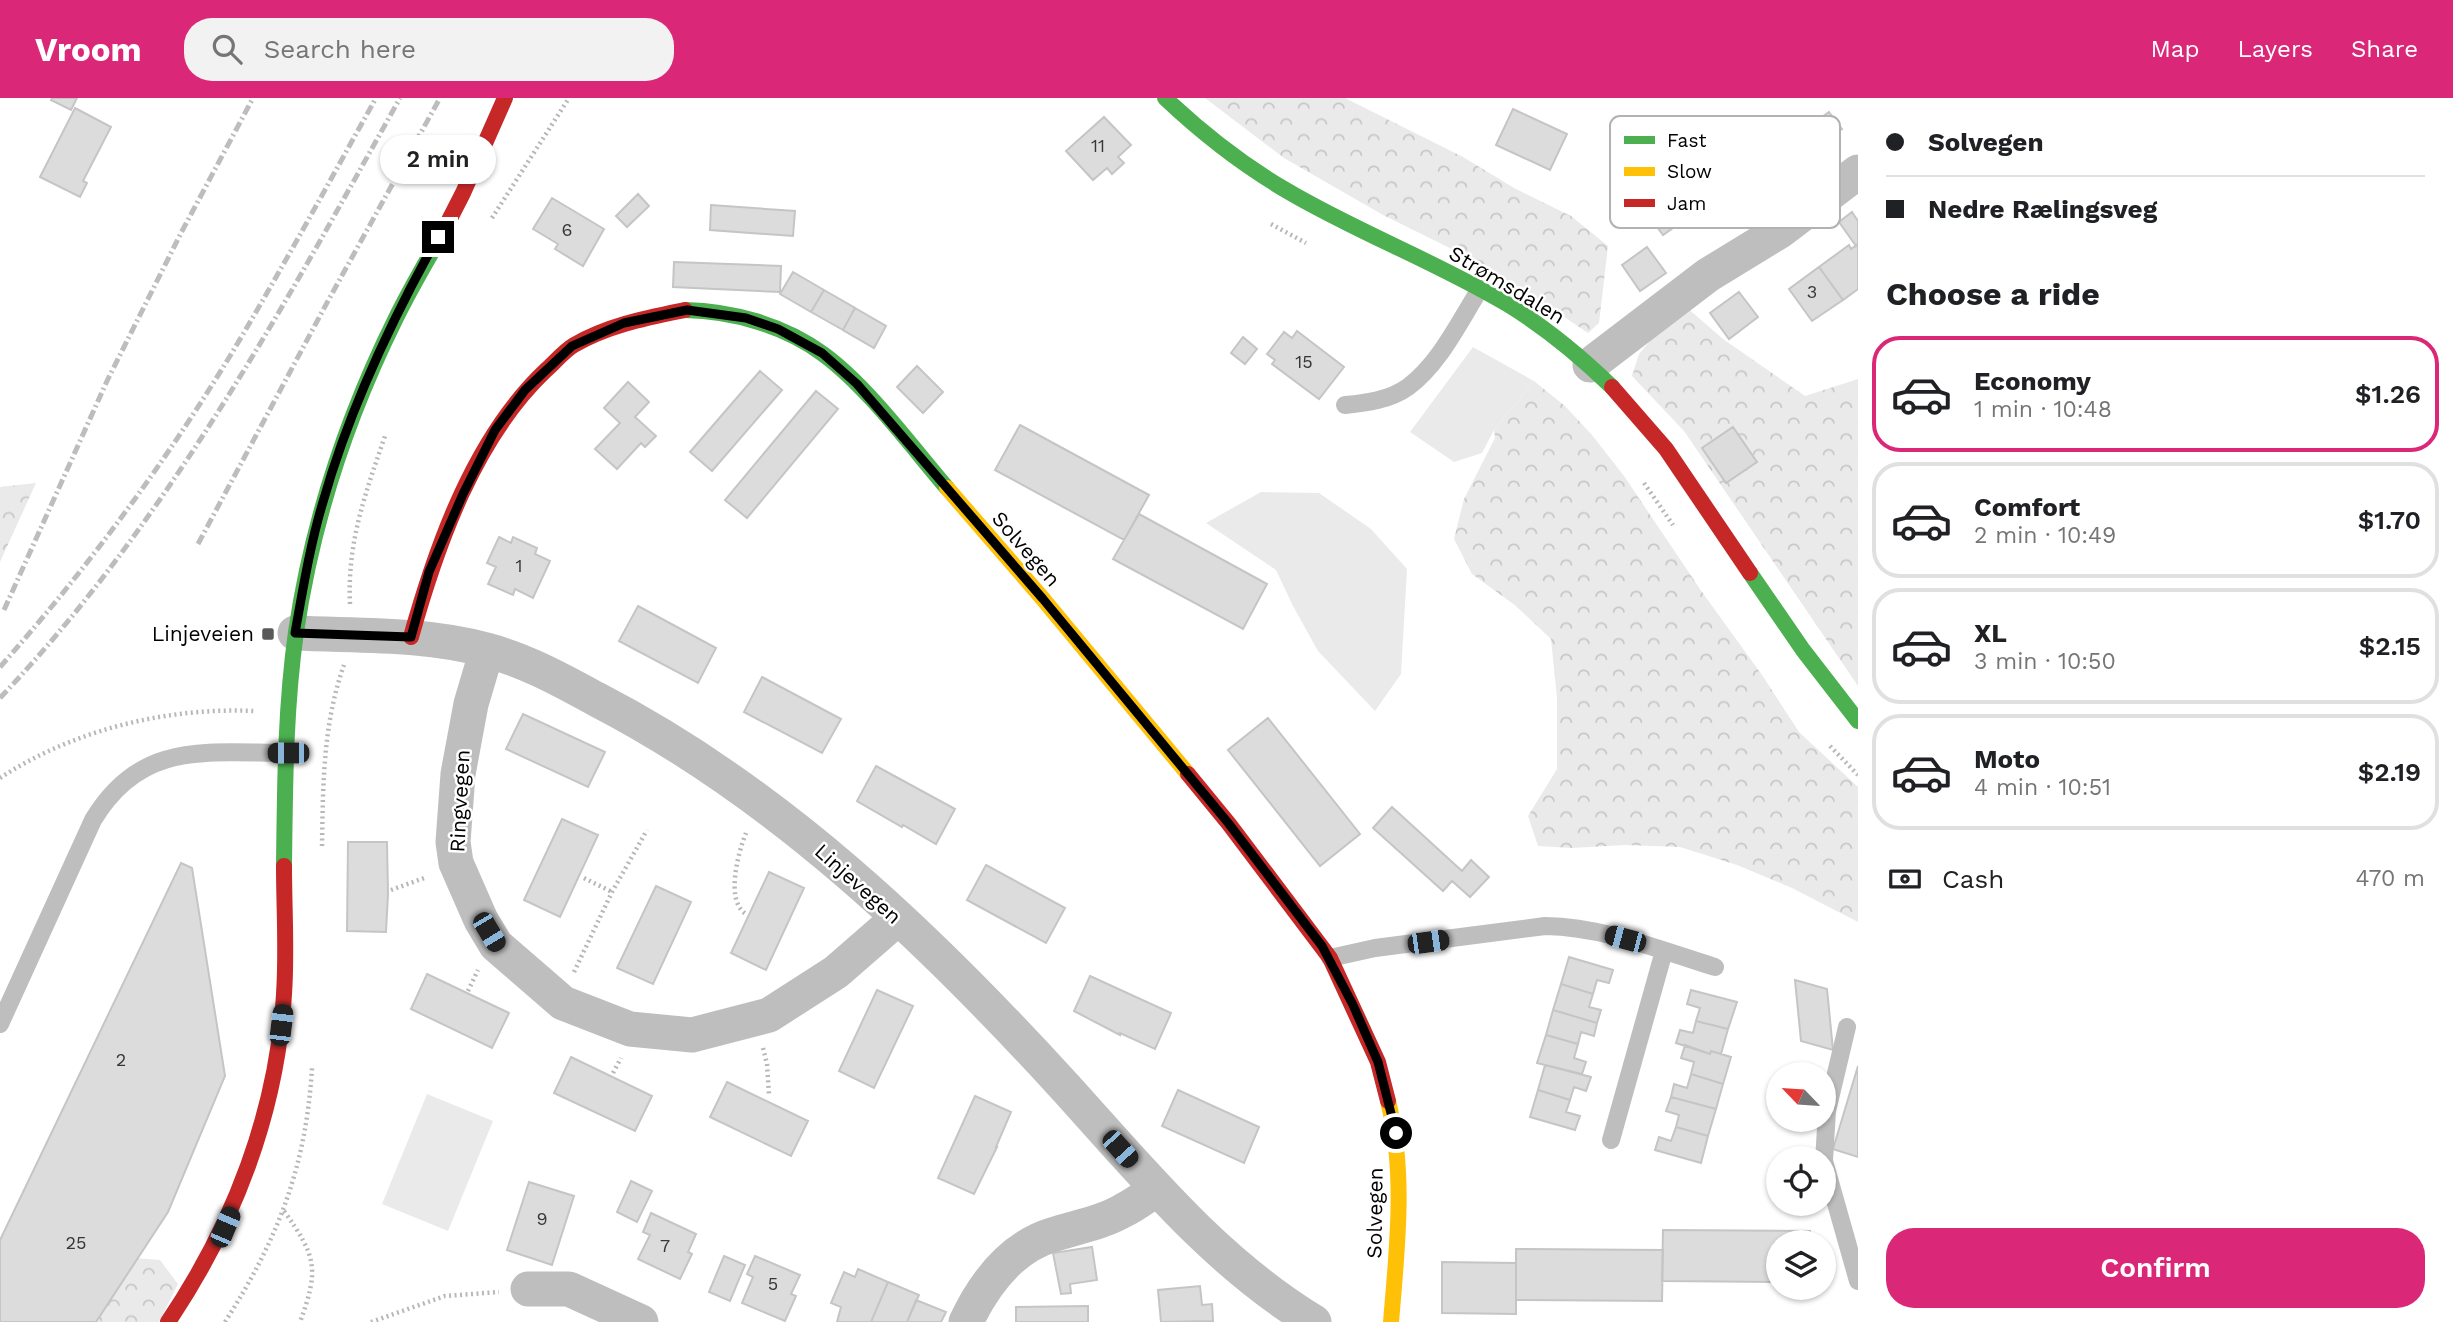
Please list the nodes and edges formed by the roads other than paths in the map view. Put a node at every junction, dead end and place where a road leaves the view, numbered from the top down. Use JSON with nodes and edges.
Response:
{"nodes":[{"id":1,"x":505,"y":98,"type":"edge"},
{"id":2,"x":1165,"y":98,"type":"edge"},
{"id":3,"x":507,"y":135,"type":"dead end"},
{"id":4,"x":1858,"y":172,"type":"edge"},
{"id":5,"x":1840,"y":186,"type":"edge"},
{"id":6,"x":463,"y":194,"type":"junction"},
{"id":7,"x":1784,"y":228,"type":"edge"},
{"id":8,"x":1480,"y":289,"type":"junction"},
{"id":9,"x":1590,"y":365,"type":"junction"},
{"id":10,"x":1345,"y":405,"type":"dead end"},
{"id":11,"x":295,"y":633,"type":"junction"},
{"id":12,"x":411,"y":637,"type":"junction"},
{"id":13,"x":487,"y":650,"type":"junction"},
{"id":14,"x":1858,"y":721,"type":"edge"},
{"id":15,"x":288,"y":753,"type":"junction"},
{"id":16,"x":898,"y":918,"type":"junction"},
{"id":17,"x":1329,"y":946,"type":"junction"},
{"id":18,"x":1664,"y":951,"type":"junction"},
{"id":19,"x":1715,"y":967,"type":"dead end"},
{"id":20,"x":0,"y":1024,"type":"edge"},
{"id":21,"x":1847,"y":1027,"type":"dead end"},
{"id":22,"x":1611,"y":1140,"type":"dead end"},
{"id":23,"x":1157,"y":1189,"type":"junction"},
{"id":24,"x":1858,"y":1282,"type":"edge"},
{"id":25,"x":528,"y":1289,"type":"road end"},
{"id":26,"x":168,"y":1322,"type":"edge"},
{"id":27,"x":641,"y":1322,"type":"edge"},
{"id":28,"x":966,"y":1322,"type":"edge"},
{"id":29,"x":1314,"y":1322,"type":"edge"},
{"id":30,"x":1391,"y":1322,"type":"edge"}],
"edges":[{"from":1,"to":6,"type":"main road"},
{"from":2,"to":8,"type":"main road","name":"Strømsdalen"},
{"from":3,"to":6,"type":"main road"},
{"from":4,"to":5,"type":"street"},
{"from":6,"to":11,"type":"main road"},
{"from":7,"to":9,"type":"street"},
{"from":8,"to":9,"type":"main road","name":"Strømsdalen"},
{"from":8,"to":10,"type":"lane"},
{"from":9,"to":14,"type":"main road","name":"Strømsdalen"},
{"from":11,"to":12,"type":"street","name":"Linjevegen"},
{"from":11,"to":15,"type":"main road"},
{"from":12,"to":13,"type":"street","name":"Linjevegen"},
{"from":12,"to":17,"type":"main road","name":"Solvegen"},
{"from":13,"to":16,"type":"street","name":"Linjevegen"},
{"from":13,"to":16,"type":"street","name":"Ringvegen"},
{"from":15,"to":20,"type":"lane"},
{"from":15,"to":26,"type":"main road"},
{"from":16,"to":23,"type":"street","name":"Linjevegen"},
{"from":17,"to":18,"type":"lane"},
{"from":17,"to":30,"type":"main road","name":"Solvegen"},
{"from":18,"to":19,"type":"lane"},
{"from":18,"to":22,"type":"lane"},
{"from":21,"to":24,"type":"lane"},
{"from":23,"to":28,"type":"street"},
{"from":23,"to":29,"type":"street","name":"Linjevegen"},
{"from":25,"to":27,"type":"street"}]}
